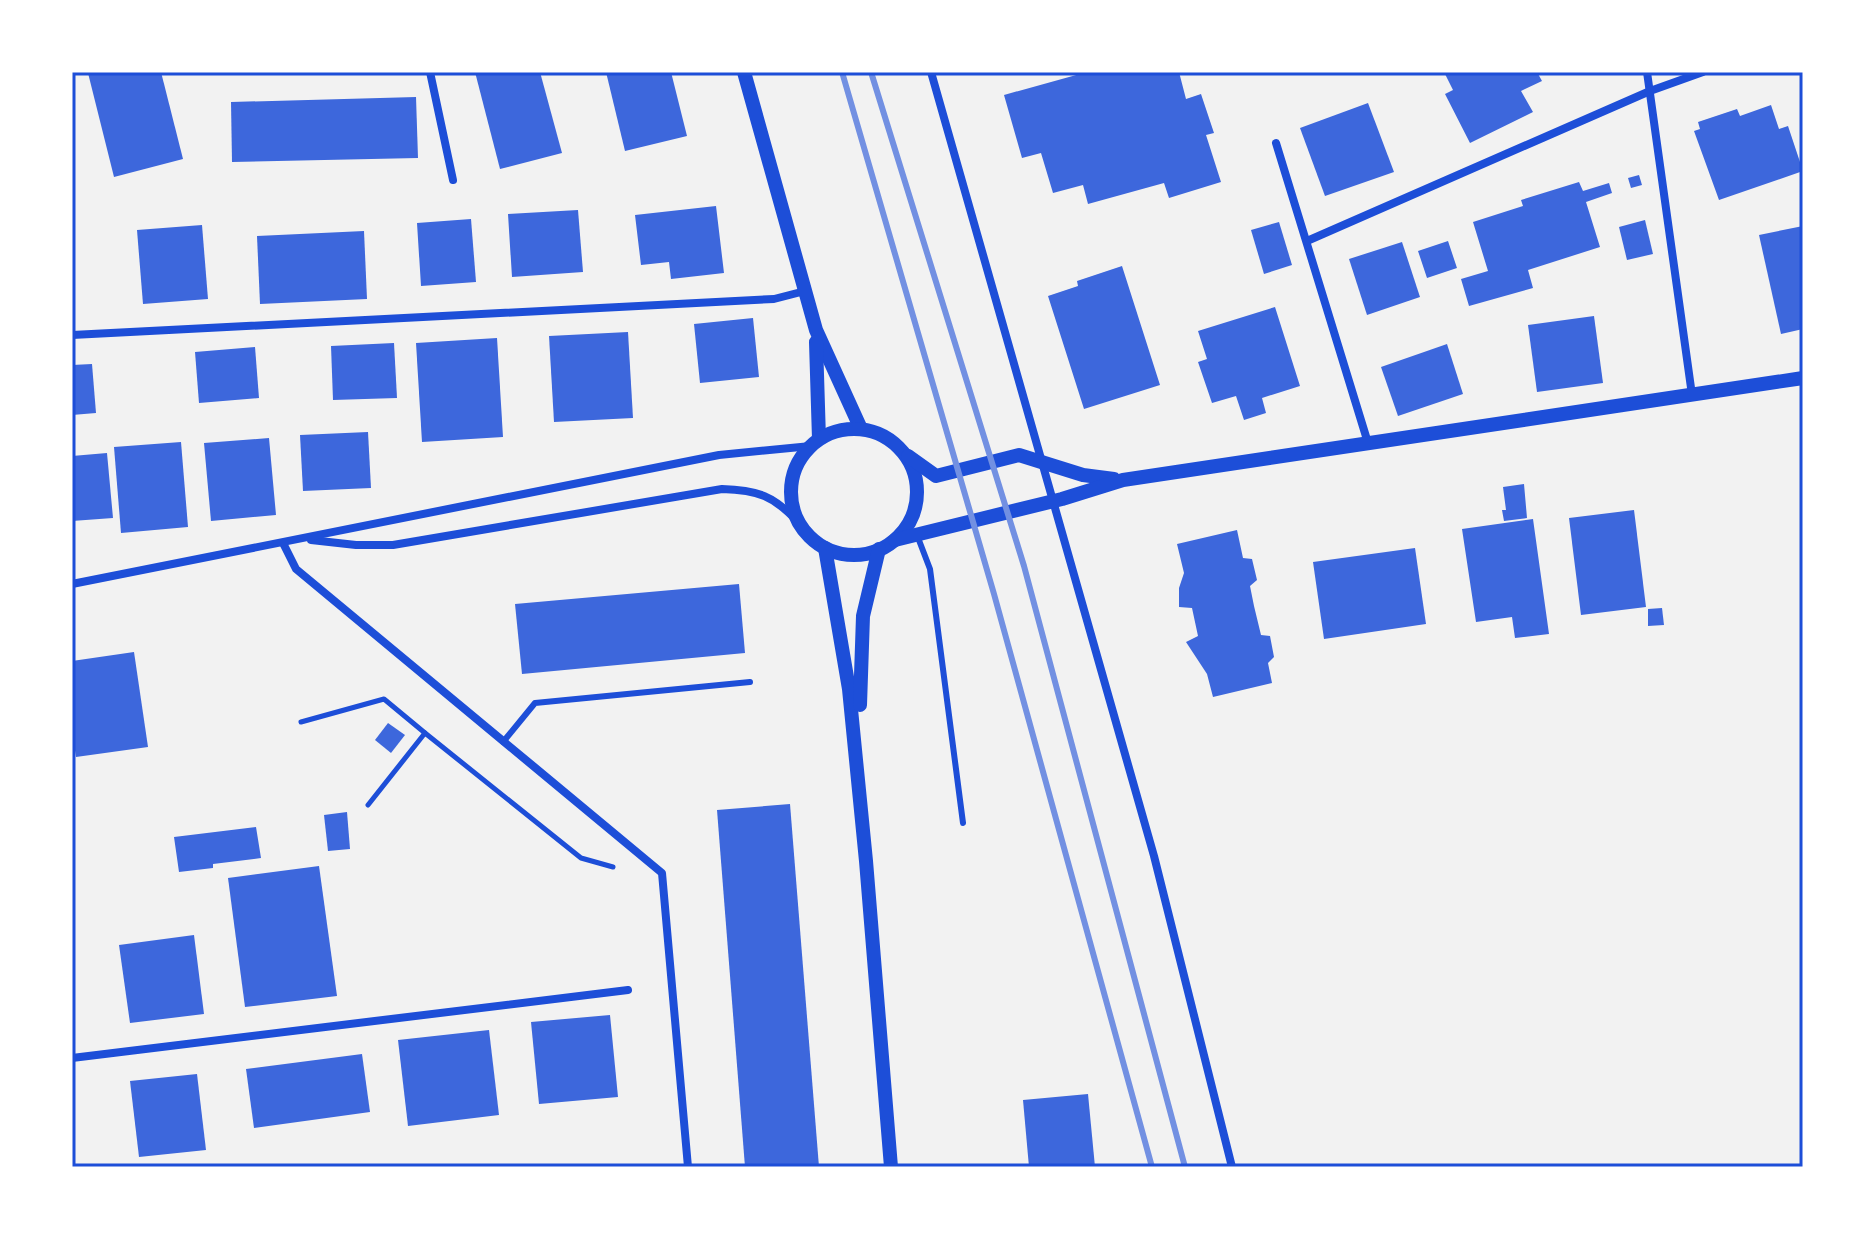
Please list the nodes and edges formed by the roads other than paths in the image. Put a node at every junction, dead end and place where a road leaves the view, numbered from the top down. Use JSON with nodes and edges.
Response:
{"nodes":[{"id":1,"x":430,"y":72,"type":"edge"},
{"id":2,"x":744,"y":72,"type":"edge"},
{"id":3,"x":931,"y":72,"type":"edge"},
{"id":4,"x":1647,"y":72,"type":"edge"},
{"id":5,"x":1703,"y":72,"type":"edge"},
{"id":6,"x":1650,"y":91,"type":"junction"},
{"id":7,"x":1276,"y":143,"type":"dead end"},
{"id":8,"x":453,"y":180,"type":"dead end"},
{"id":9,"x":1307,"y":241,"type":"junction"},
{"id":10,"x":805,"y":291,"type":"junction"},
{"id":11,"x":816,"y":330,"type":"junction"},
{"id":12,"x":72,"y":335,"type":"edge"},
{"id":13,"x":1803,"y":378,"type":"edge"},
{"id":14,"x":1692,"y":396,"type":"junction"},
{"id":15,"x":861,"y":429,"type":"junction"},
{"id":16,"x":815,"y":442,"type":"junction"},
{"id":17,"x":1368,"y":443,"type":"junction"},
{"id":18,"x":901,"y":450,"type":"junction"},
{"id":19,"x":1041,"y":460,"type":"junction"},
{"id":20,"x":1123,"y":480,"type":"junction"},
{"id":21,"x":1053,"y":501,"type":"junction"},
{"id":22,"x":798,"y":522,"type":"junction"},
{"id":23,"x":917,"y":535,"type":"junction"},
{"id":24,"x":301,"y":539,"type":"junction"},
{"id":25,"x":895,"y":540,"type":"junction"},
{"id":26,"x":283,"y":543,"type":"junction"},
{"id":27,"x":825,"y":548,"type":"junction"},
{"id":28,"x":879,"y":549,"type":"junction"},
{"id":29,"x":72,"y":584,"type":"edge"},
{"id":30,"x":750,"y":682,"type":"dead end"},
{"id":31,"x":503,"y":742,"type":"junction"},
{"id":32,"x":963,"y":823,"type":"dead end"},
{"id":33,"x":866,"y":861,"type":"junction"},
{"id":34,"x":628,"y":990,"type":"dead end"},
{"id":35,"x":72,"y":1058,"type":"edge"},
{"id":36,"x":688,"y":1167,"type":"edge"},
{"id":37,"x":891,"y":1167,"type":"edge"},
{"id":38,"x":1232,"y":1167,"type":"edge"}],
"edges":[{"from":1,"to":8,"type":"street"},
{"from":2,"to":10,"type":"street"},
{"from":3,"to":19,"type":"street"},
{"from":4,"to":6,"type":"street"},
{"from":5,"to":6,"type":"street"},
{"from":6,"to":9,"type":"street"},
{"from":6,"to":14,"type":"street"},
{"from":7,"to":9,"type":"street"},
{"from":9,"to":17,"type":"street"},
{"from":10,"to":11,"type":"street"},
{"from":10,"to":12,"type":"street"},
{"from":11,"to":15,"type":"street"},
{"from":11,"to":16,"type":"street"},
{"from":13,"to":14,"type":"street"},
{"from":14,"to":17,"type":"street"},
{"from":15,"to":16,"type":"street"},
{"from":15,"to":18,"type":"street"},
{"from":16,"to":22,"type":"street"},
{"from":16,"to":24,"type":"street"},
{"from":17,"to":20,"type":"street"},
{"from":18,"to":19,"type":"street"},
{"from":18,"to":25,"type":"street"},
{"from":19,"to":20,"type":"street"},
{"from":19,"to":21,"type":"street"},
{"from":20,"to":21,"type":"street"},
{"from":21,"to":23,"type":"street"},
{"from":21,"to":38,"type":"street"},
{"from":22,"to":24,"type":"street"},
{"from":22,"to":27,"type":"street"},
{"from":23,"to":25,"type":"street"},
{"from":23,"to":32,"type":"lane"},
{"from":24,"to":26,"type":"street"},
{"from":25,"to":28,"type":"street"},
{"from":26,"to":29,"type":"street"},
{"from":26,"to":31,"type":"street"},
{"from":27,"to":28,"type":"street"},
{"from":27,"to":33,"type":"street"},
{"from":28,"to":33,"type":"street"},
{"from":30,"to":31,"type":"lane"},
{"from":31,"to":36,"type":"street"},
{"from":33,"to":37,"type":"street"},
{"from":34,"to":35,"type":"street"}]}
